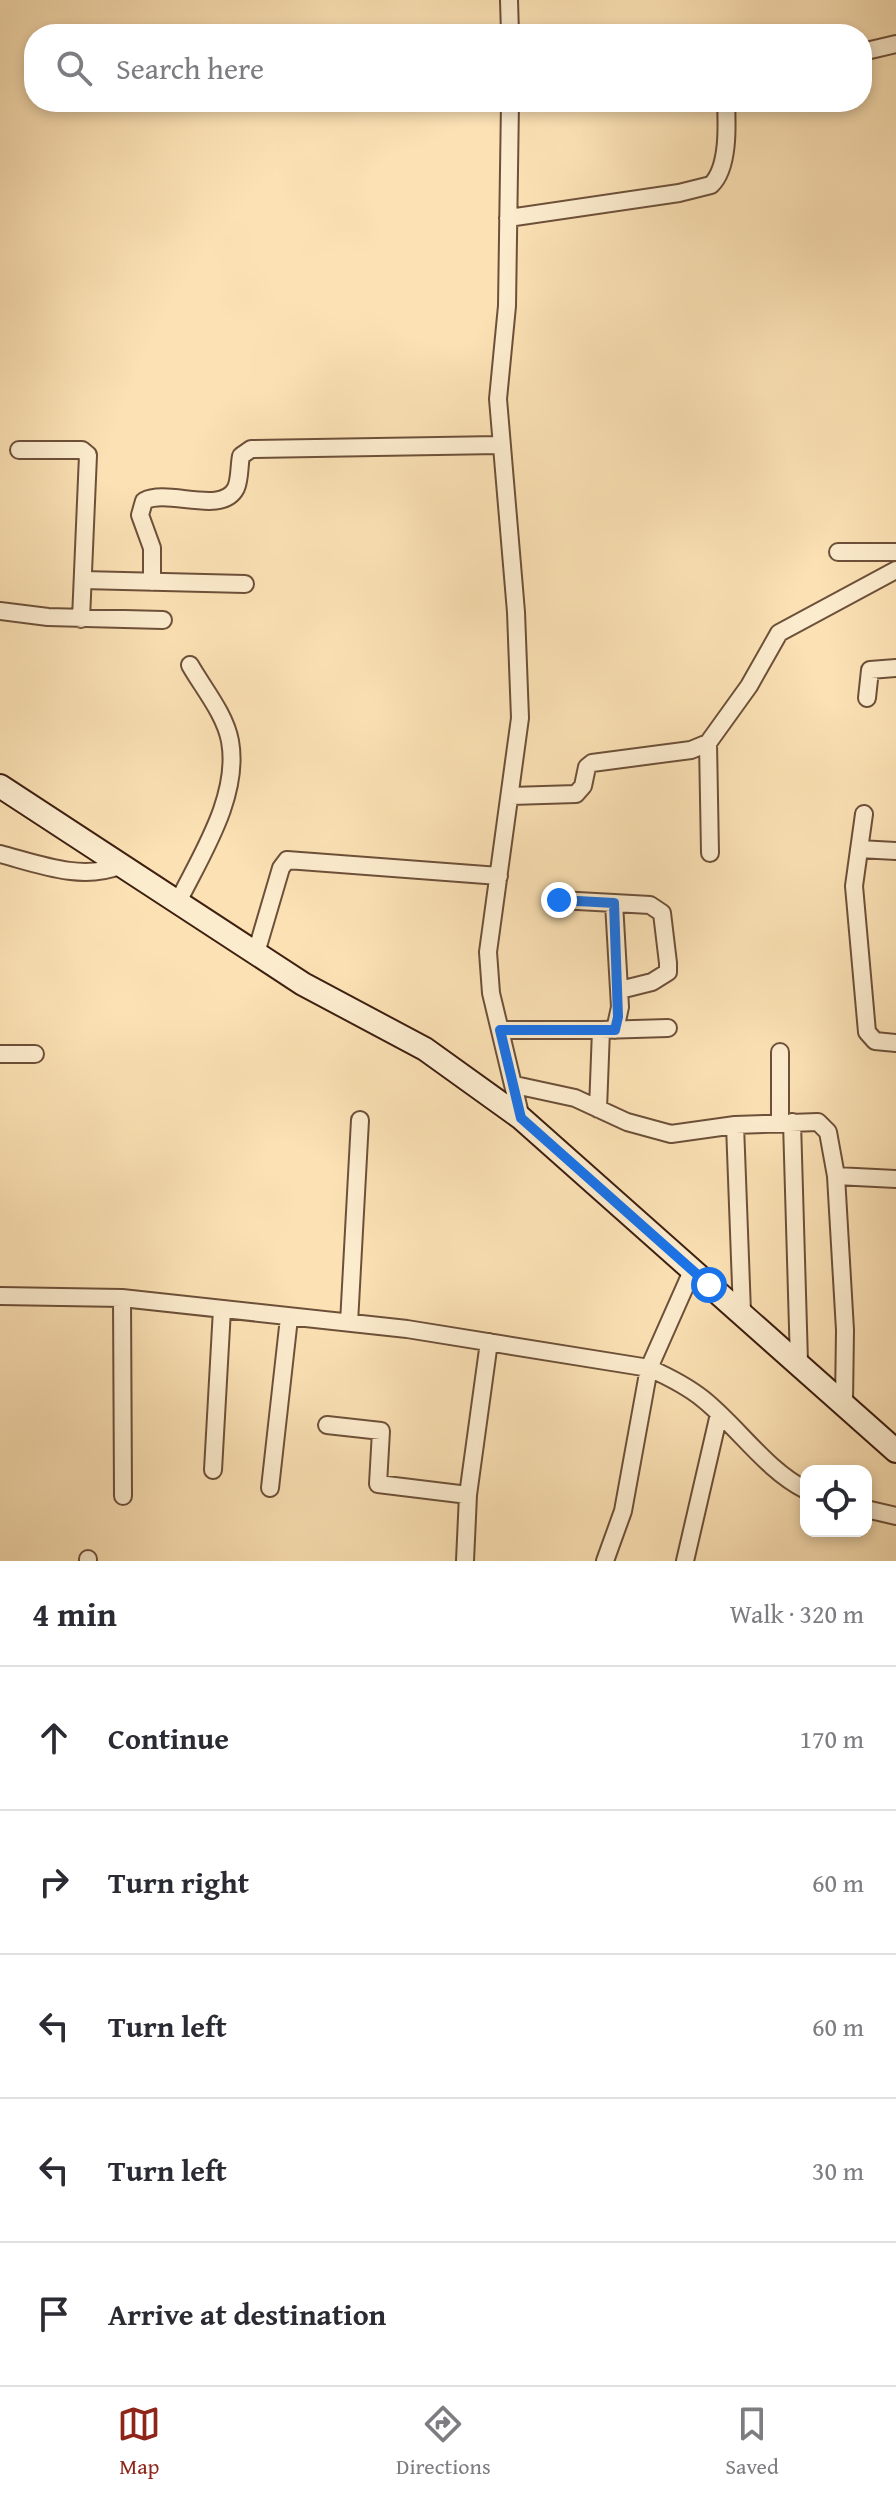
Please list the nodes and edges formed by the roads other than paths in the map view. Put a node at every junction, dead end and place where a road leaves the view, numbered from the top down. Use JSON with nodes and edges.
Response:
{"nodes":[{"id":1,"x":509,"y":0,"type":"edge"},
{"id":2,"x":510,"y":24,"type":"edge"},
{"id":3,"x":896,"y":44,"type":"edge"},
{"id":4,"x":872,"y":50,"type":"edge"},
{"id":5,"x":510,"y":112,"type":"edge"},
{"id":6,"x":727,"y":112,"type":"edge"},
{"id":7,"x":508,"y":218,"type":"junction"},
{"id":8,"x":499,"y":445,"type":"junction"},
{"id":9,"x":19,"y":450,"type":"dead end"},
{"id":10,"x":838,"y":552,"type":"dead end"},
{"id":11,"x":896,"y":552,"type":"edge"},
{"id":12,"x":896,"y":570,"type":"edge"},
{"id":13,"x":83,"y":580,"type":"junction"},
{"id":14,"x":152,"y":582,"type":"junction"},
{"id":15,"x":245,"y":584,"type":"dead end"},
{"id":16,"x":0,"y":611,"type":"edge"},
{"id":17,"x":81,"y":619,"type":"junction"},
{"id":18,"x":163,"y":620,"type":"dead end"},
{"id":19,"x":190,"y":665,"type":"dead end"},
{"id":20,"x":896,"y":668,"type":"edge"},
{"id":21,"x":867,"y":698,"type":"dead end"},
{"id":22,"x":708,"y":743,"type":"junction"},
{"id":23,"x":0,"y":786,"type":"edge"},
{"id":24,"x":511,"y":796,"type":"junction"},
{"id":25,"x":864,"y":814,"type":"dead end"},
{"id":26,"x":859,"y":849,"type":"junction"},
{"id":27,"x":896,"y":851,"type":"edge"},
{"id":28,"x":710,"y":853,"type":"dead end"},
{"id":29,"x":0,"y":854,"type":"edge"},
{"id":30,"x":119,"y":866,"type":"junction"},
{"id":31,"x":499,"y":876,"type":"junction"},
{"id":32,"x":559,"y":900,"type":"dead end"},
{"id":33,"x":178,"y":902,"type":"junction"},
{"id":34,"x":614,"y":903,"type":"junction"},
{"id":35,"x":256,"y":953,"type":"junction"},
{"id":36,"x":620,"y":990,"type":"junction"},
{"id":37,"x":668,"y":1028,"type":"dead end"},
{"id":38,"x":500,"y":1030,"type":"junction"},
{"id":39,"x":608,"y":1030,"type":"junction"},
{"id":40,"x":896,"y":1043,"type":"edge"},
{"id":41,"x":780,"y":1052,"type":"dead end"},
{"id":42,"x":0,"y":1054,"type":"edge"},
{"id":43,"x":35,"y":1054,"type":"dead end"},
{"id":44,"x":515,"y":1085,"type":"junction"},
{"id":45,"x":598,"y":1109,"type":"junction"},
{"id":46,"x":521,"y":1118,"type":"junction"},
{"id":47,"x":360,"y":1120,"type":"dead end"},
{"id":48,"x":786,"y":1122,"type":"junction"},
{"id":49,"x":735,"y":1125,"type":"junction"},
{"id":50,"x":836,"y":1176,"type":"junction"},
{"id":51,"x":896,"y":1179,"type":"edge"},
{"id":52,"x":692,"y":1271,"type":"junction"},
{"id":53,"x":0,"y":1296,"type":"edge"},
{"id":54,"x":122,"y":1298,"type":"junction"},
{"id":55,"x":222,"y":1309,"type":"junction"},
{"id":56,"x":742,"y":1312,"type":"junction"},
{"id":57,"x":289,"y":1318,"type":"junction"},
{"id":58,"x":349,"y":1323,"type":"junction"},
{"id":59,"x":489,"y":1342,"type":"junction"},
{"id":60,"x":799,"y":1362,"type":"junction"},
{"id":61,"x":649,"y":1368,"type":"junction"},
{"id":62,"x":844,"y":1402,"type":"junction"},
{"id":63,"x":719,"y":1414,"type":"junction"},
{"id":64,"x":327,"y":1425,"type":"dead end"},
{"id":65,"x":893,"y":1444,"type":"edge"},
{"id":66,"x":213,"y":1470,"type":"dead end"},
{"id":67,"x":800,"y":1487,"type":"edge"},
{"id":68,"x":270,"y":1488,"type":"dead end"},
{"id":69,"x":468,"y":1495,"type":"junction"},
{"id":70,"x":123,"y":1496,"type":"dead end"},
{"id":71,"x":872,"y":1510,"type":"edge"},
{"id":72,"x":896,"y":1516,"type":"edge"},
{"id":73,"x":465,"y":1561,"type":"edge"},
{"id":74,"x":605,"y":1561,"type":"edge"},
{"id":75,"x":685,"y":1561,"type":"edge"}],
"edges":[{"from":1,"to":2,"type":"street"},
{"from":3,"to":4,"type":"street"},
{"from":5,"to":7,"type":"street"},
{"from":6,"to":7,"type":"street"},
{"from":7,"to":8,"type":"street"},
{"from":8,"to":14,"type":"street"},
{"from":8,"to":24,"type":"street"},
{"from":9,"to":13,"type":"street"},
{"from":10,"to":11,"type":"street"},
{"from":12,"to":22,"type":"street"},
{"from":13,"to":14,"type":"street"},
{"from":13,"to":17,"type":"street"},
{"from":14,"to":15,"type":"street"},
{"from":16,"to":17,"type":"street"},
{"from":17,"to":18,"type":"street"},
{"from":19,"to":33,"type":"street"},
{"from":20,"to":21,"type":"street"},
{"from":22,"to":24,"type":"street"},
{"from":22,"to":28,"type":"street"},
{"from":23,"to":30,"type":"street"},
{"from":24,"to":31,"type":"street"},
{"from":25,"to":26,"type":"street"},
{"from":26,"to":27,"type":"street"},
{"from":26,"to":40,"type":"street"},
{"from":29,"to":30,"type":"street"},
{"from":30,"to":33,"type":"street"},
{"from":31,"to":35,"type":"street"},
{"from":31,"to":38,"type":"street"},
{"from":32,"to":34,"type":"street"},
{"from":33,"to":35,"type":"street"},
{"from":34,"to":36,"type":"street"},
{"from":34,"to":36,"type":"street"},
{"from":35,"to":46,"type":"street"},
{"from":36,"to":39,"type":"street"},
{"from":37,"to":39,"type":"street"},
{"from":38,"to":39,"type":"street"},
{"from":38,"to":44,"type":"street"},
{"from":39,"to":45,"type":"street"},
{"from":41,"to":48,"type":"street"},
{"from":42,"to":43,"type":"street"},
{"from":44,"to":45,"type":"street"},
{"from":44,"to":46,"type":"street"},
{"from":45,"to":49,"type":"street"},
{"from":46,"to":52,"type":"street"},
{"from":47,"to":58,"type":"street"},
{"from":48,"to":49,"type":"street"},
{"from":48,"to":50,"type":"street"},
{"from":48,"to":60,"type":"street"},
{"from":49,"to":56,"type":"street"},
{"from":50,"to":51,"type":"street"},
{"from":50,"to":62,"type":"street"},
{"from":52,"to":56,"type":"street"},
{"from":52,"to":61,"type":"street"},
{"from":53,"to":54,"type":"street"},
{"from":54,"to":55,"type":"street"},
{"from":54,"to":70,"type":"street"},
{"from":55,"to":57,"type":"street"},
{"from":55,"to":66,"type":"street"},
{"from":56,"to":60,"type":"street"},
{"from":57,"to":58,"type":"street"},
{"from":57,"to":68,"type":"street"},
{"from":58,"to":59,"type":"street"},
{"from":59,"to":61,"type":"street"},
{"from":59,"to":69,"type":"street"},
{"from":60,"to":62,"type":"street"},
{"from":61,"to":63,"type":"street"},
{"from":61,"to":74,"type":"street"},
{"from":62,"to":65,"type":"street"},
{"from":63,"to":67,"type":"street"},
{"from":63,"to":75,"type":"street"},
{"from":64,"to":69,"type":"street"},
{"from":69,"to":73,"type":"street"},
{"from":71,"to":72,"type":"street"}]}
